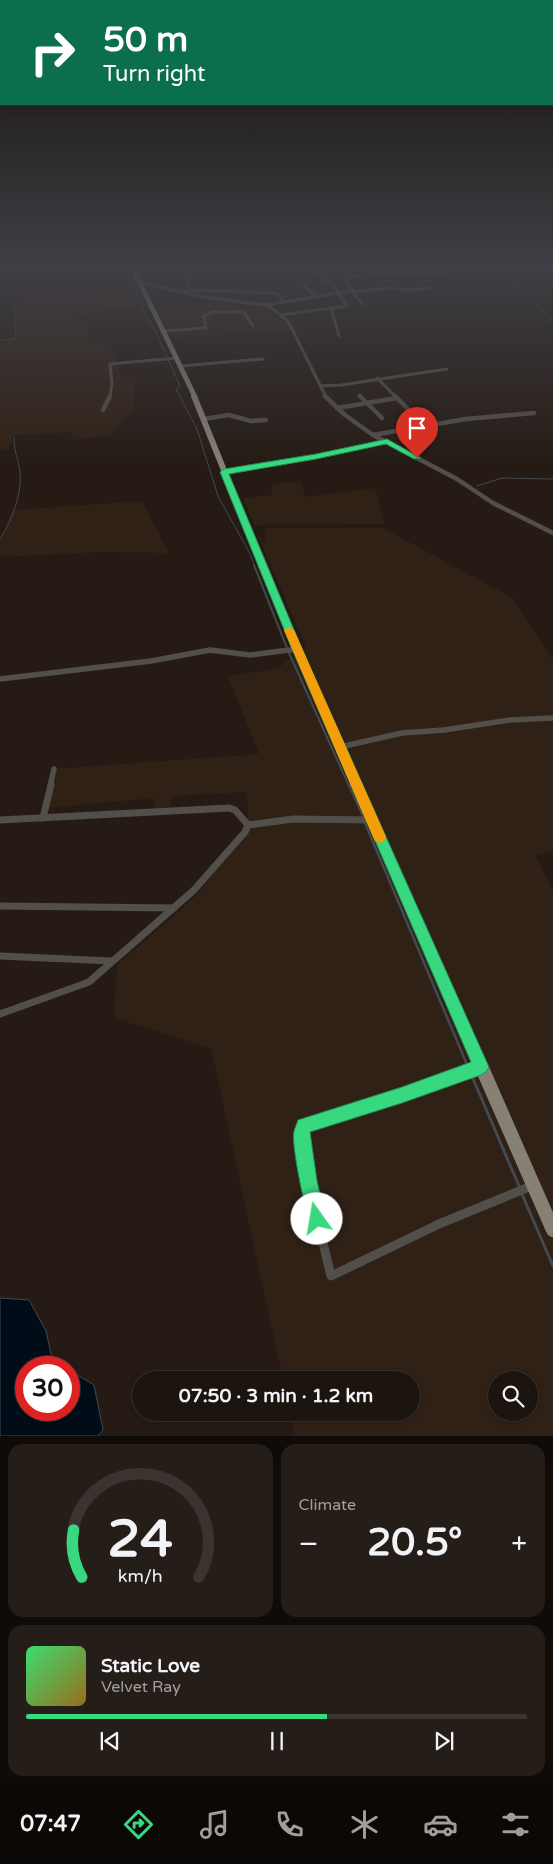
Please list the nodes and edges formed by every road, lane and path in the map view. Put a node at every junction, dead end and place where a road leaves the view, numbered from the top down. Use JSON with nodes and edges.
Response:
{"nodes":[{"id":1,"x":165,"y":333,"type":"edge"},
{"id":2,"x":294,"y":333,"type":"edge"},
{"id":3,"x":338,"y":333,"type":"edge"},
{"id":4,"x":339,"y":336,"type":"dead end"},
{"id":5,"x":263,"y":359,"type":"dead end"},
{"id":6,"x":179,"y":362,"type":"junction"},
{"id":7,"x":447,"y":369,"type":"dead end"},
{"id":8,"x":376,"y":378,"type":"junction"},
{"id":9,"x":320,"y":386,"type":"junction"},
{"id":10,"x":359,"y":395,"type":"dead end"},
{"id":11,"x":397,"y":398,"type":"junction"},
{"id":12,"x":368,"y":404,"type":"junction"},
{"id":13,"x":337,"y":408,"type":"junction"},
{"id":14,"x":408,"y":409,"type":"dead end"},
{"id":15,"x":103,"y":410,"type":"dead end"},
{"id":16,"x":534,"y":413,"type":"dead end"},
{"id":17,"x":382,"y":418,"type":"dead end"},
{"id":18,"x":204,"y":419,"type":"junction"},
{"id":19,"x":266,"y":420,"type":"dead end"},
{"id":20,"x":373,"y":435,"type":"junction"},
{"id":21,"x":387,"y":442,"type":"junction"},
{"id":22,"x":224,"y":472,"type":"junction"},
{"id":23,"x":553,"y":534,"type":"edge"},
{"id":24,"x":294,"y":649,"type":"junction"},
{"id":25,"x":0,"y":679,"type":"edge"},
{"id":26,"x":553,"y":718,"type":"edge"},
{"id":27,"x":340,"y":747,"type":"junction"},
{"id":28,"x":54,"y":769,"type":"dead end"},
{"id":29,"x":43,"y":818,"type":"junction"},
{"id":30,"x":0,"y":820,"type":"edge"},
{"id":31,"x":372,"y":820,"type":"junction"},
{"id":32,"x":248,"y":825,"type":"junction"},
{"id":33,"x":0,"y":906,"type":"edge"},
{"id":34,"x":174,"y":908,"type":"junction"},
{"id":35,"x":0,"y":956,"type":"edge"},
{"id":36,"x":112,"y":961,"type":"junction"},
{"id":37,"x":0,"y":1014,"type":"edge"},
{"id":38,"x":481,"y":1067,"type":"junction"},
{"id":39,"x":534,"y":1185,"type":"junction"},
{"id":40,"x":553,"y":1230,"type":"edge"}],
"edges":[{"from":1,"to":6,"type":"main road"},
{"from":2,"to":9,"type":"street"},
{"from":3,"to":4,"type":"street"},
{"from":5,"to":6,"type":"street"},
{"from":6,"to":15,"type":"street"},
{"from":6,"to":18,"type":"main road"},
{"from":7,"to":8,"type":"street"},
{"from":8,"to":9,"type":"street"},
{"from":8,"to":11,"type":"street"},
{"from":9,"to":13,"type":"street"},
{"from":10,"to":12,"type":"street"},
{"from":11,"to":12,"type":"street"},
{"from":11,"to":14,"type":"street"},
{"from":12,"to":13,"type":"street"},
{"from":12,"to":17,"type":"street"},
{"from":13,"to":20,"type":"street"},
{"from":16,"to":20,"type":"street"},
{"from":18,"to":19,"type":"street"},
{"from":18,"to":22,"type":"main road"},
{"from":20,"to":21,"type":"street"},
{"from":21,"to":22,"type":"street"},
{"from":21,"to":23,"type":"street"},
{"from":22,"to":24,"type":"main road"},
{"from":24,"to":25,"type":"street"},
{"from":24,"to":27,"type":"main road"},
{"from":26,"to":27,"type":"street"},
{"from":27,"to":31,"type":"main road"},
{"from":28,"to":29,"type":"street"},
{"from":29,"to":30,"type":"street"},
{"from":29,"to":32,"type":"street"},
{"from":31,"to":32,"type":"street"},
{"from":31,"to":38,"type":"main road"},
{"from":32,"to":34,"type":"street"},
{"from":33,"to":34,"type":"street"},
{"from":34,"to":36,"type":"street"},
{"from":35,"to":36,"type":"street"},
{"from":36,"to":37,"type":"street"},
{"from":38,"to":39,"type":"main road"},
{"from":38,"to":39,"type":"street"},
{"from":39,"to":40,"type":"main road"}]}
